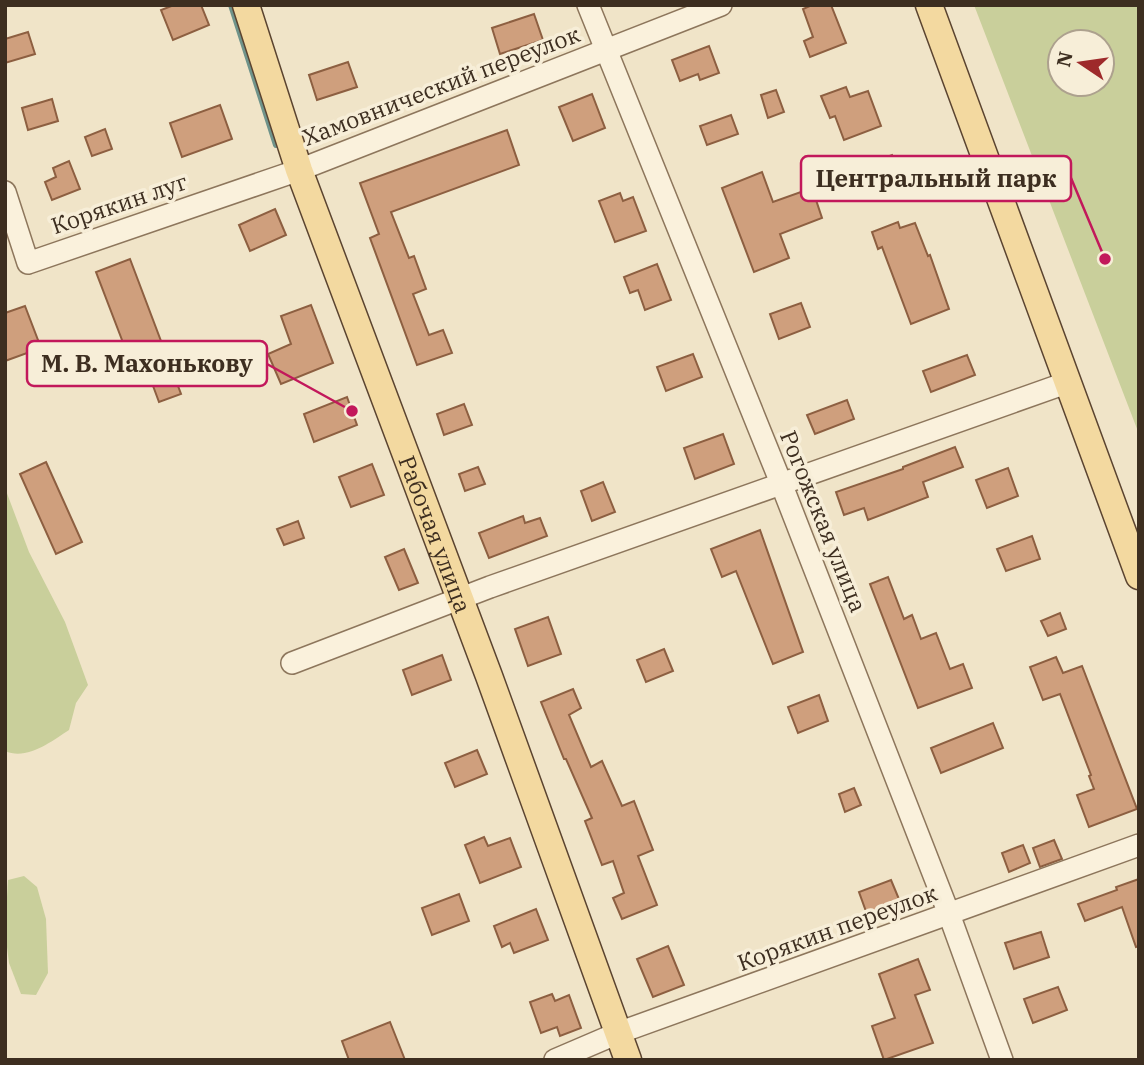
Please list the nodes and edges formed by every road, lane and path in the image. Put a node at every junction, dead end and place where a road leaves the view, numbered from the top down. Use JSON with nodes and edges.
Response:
{"nodes":[{"id":1,"x":246,"y":5,"type":"edge"},
{"id":2,"x":588,"y":5,"type":"edge"},
{"id":3,"x":721,"y":5,"type":"edge"},
{"id":4,"x":929,"y":5,"type":"edge"},
{"id":5,"x":604,"y":49,"type":"junction"},
{"id":6,"x":299,"y":170,"type":"junction"},
{"id":7,"x":5,"y":192,"type":"edge"},
{"id":8,"x":1066,"y":383,"type":"junction"},
{"id":9,"x":781,"y":483,"type":"junction"},
{"id":10,"x":1139,"y":576,"type":"edge"},
{"id":11,"x":460,"y":598,"type":"junction"},
{"id":12,"x":292,"y":663,"type":"dead end"},
{"id":13,"x":1139,"y":845,"type":"edge"},
{"id":14,"x":949,"y":914,"type":"junction"},
{"id":15,"x":618,"y":1033,"type":"junction"},
{"id":16,"x":555,"y":1060,"type":"edge"},
{"id":17,"x":628,"y":1060,"type":"edge"},
{"id":18,"x":1002,"y":1060,"type":"edge"}],
"edges":[{"from":1,"to":6,"type":"main road","name":"Рабочая улица"},
{"from":2,"to":5,"type":"street","name":"Рогожская улица"},
{"from":3,"to":5,"type":"street","name":"Хамовнический переулок"},
{"from":4,"to":8,"type":"main road"},
{"from":5,"to":6,"type":"street","name":"Хамовнический переулок"},
{"from":5,"to":9,"type":"street","name":"Рогожская улица"},
{"from":6,"to":7,"type":"street","name":"Корякин луг"},
{"from":6,"to":11,"type":"main road","name":"Рабочая улица"},
{"from":8,"to":9,"type":"street"},
{"from":8,"to":10,"type":"main road"},
{"from":9,"to":11,"type":"street"},
{"from":9,"to":14,"type":"street","name":"Рогожская улица"},
{"from":11,"to":12,"type":"street"},
{"from":11,"to":15,"type":"main road","name":"Рабочая улица"},
{"from":13,"to":14,"type":"street","name":"Корякин переулок"},
{"from":14,"to":15,"type":"street","name":"Корякин переулок"},
{"from":14,"to":18,"type":"street","name":"Рогожская улица"},
{"from":15,"to":16,"type":"street","name":"Корякин переулок"},
{"from":15,"to":17,"type":"main road","name":"Рабочая улица"}]}
